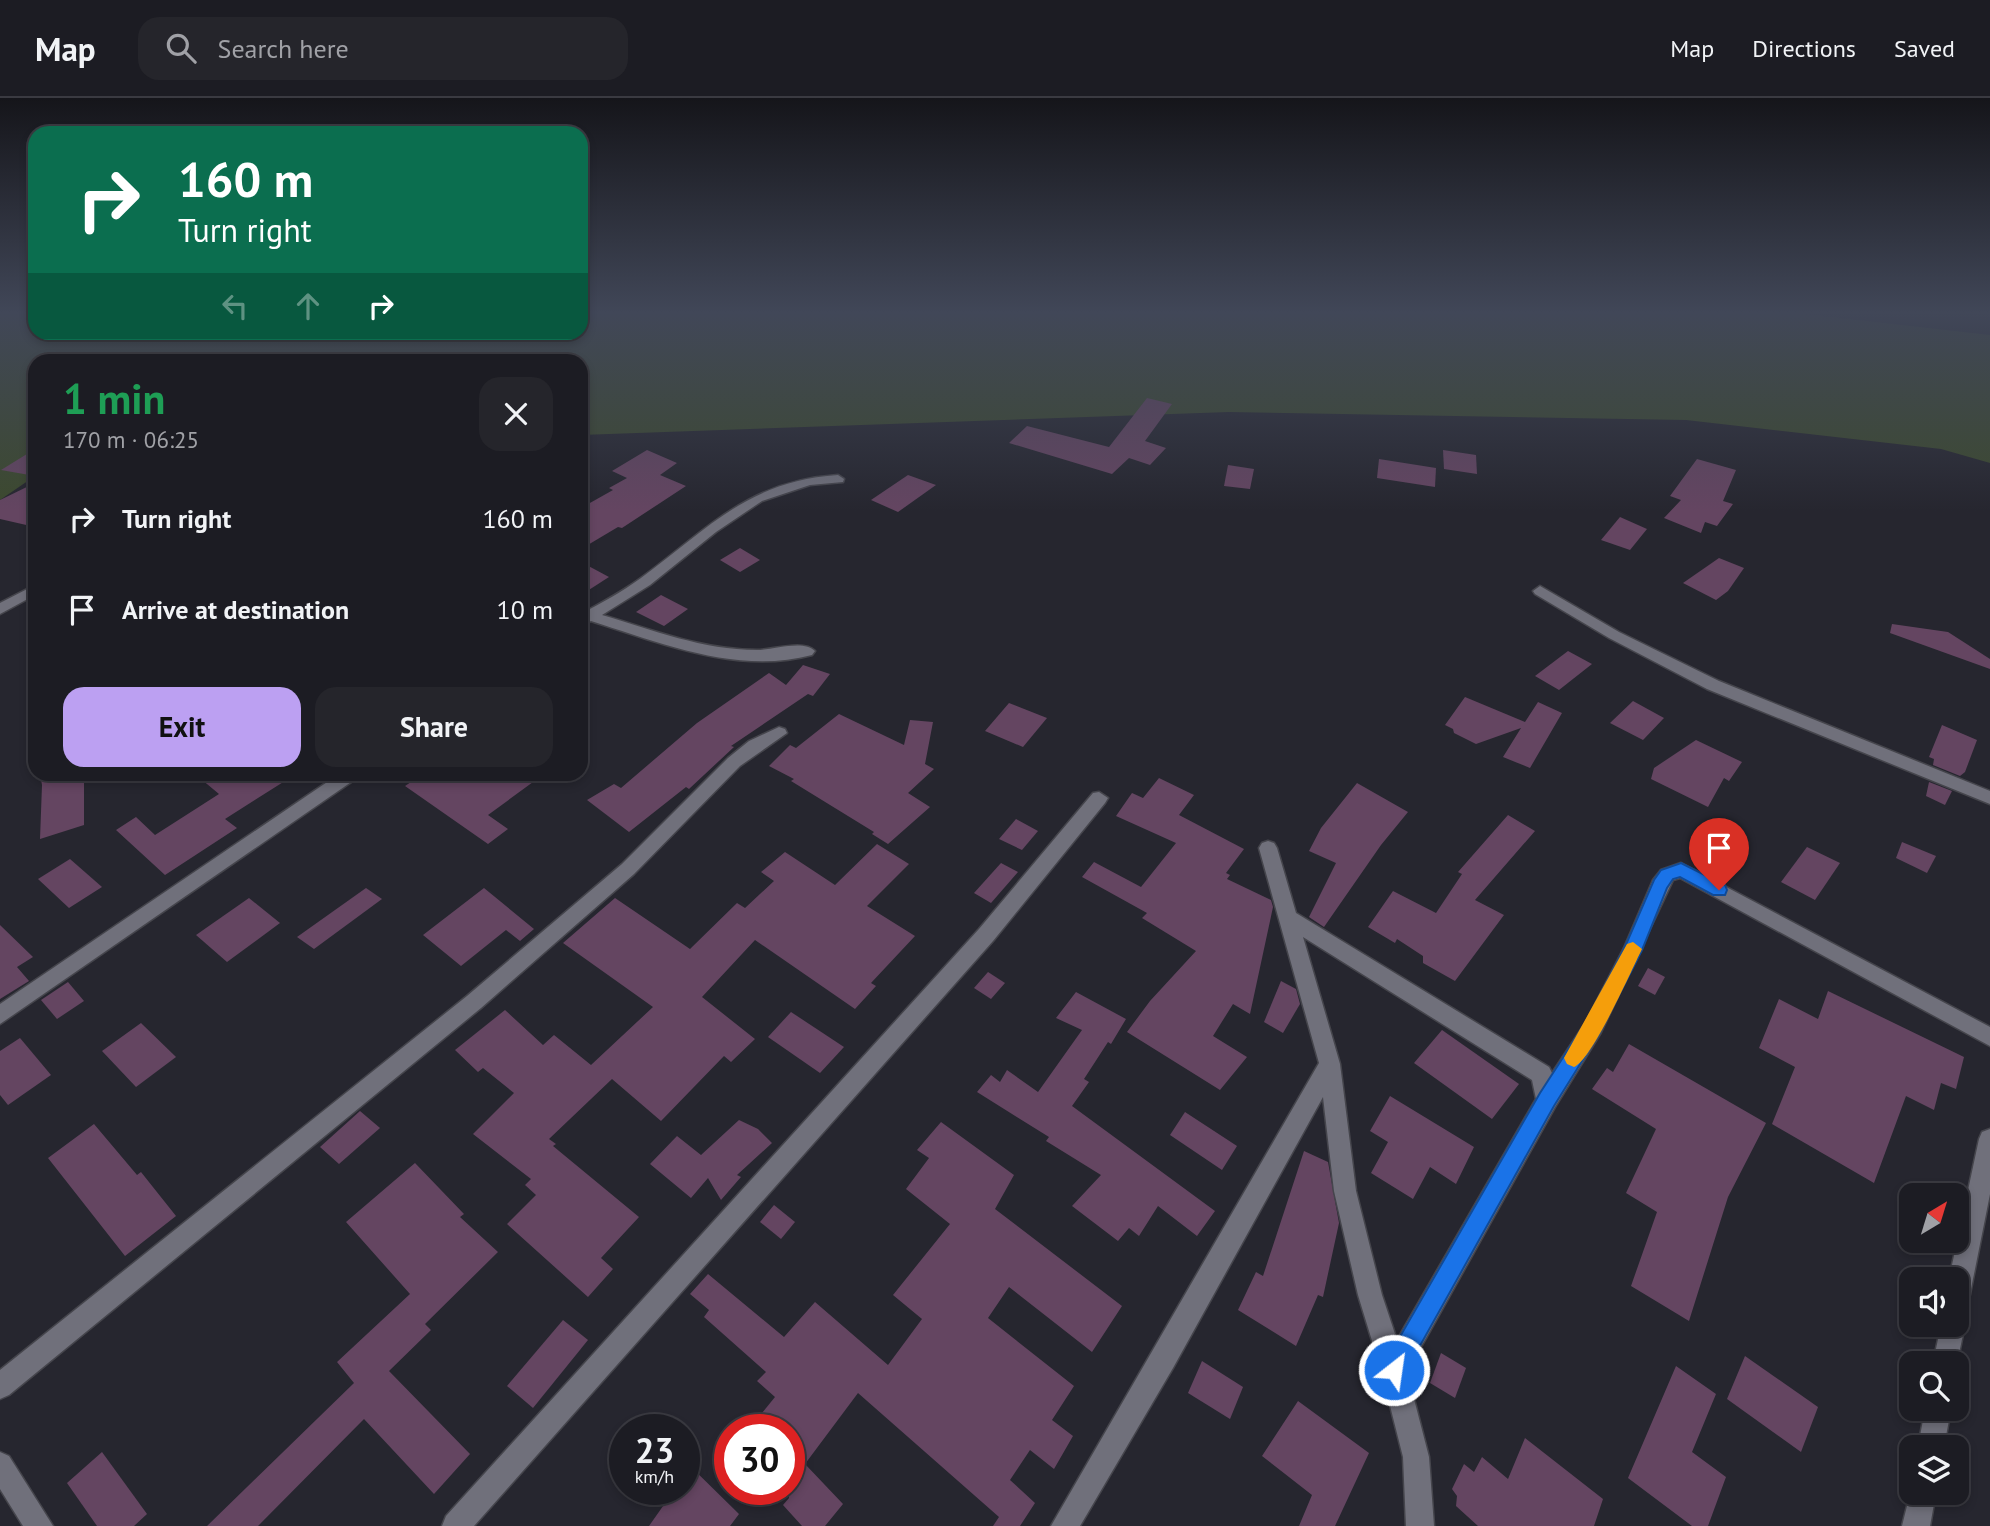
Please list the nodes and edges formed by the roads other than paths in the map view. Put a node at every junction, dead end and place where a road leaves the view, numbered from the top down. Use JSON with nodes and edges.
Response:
{"nodes":[{"id":1,"x":838,"y":479,"type":"dead end"},
{"id":2,"x":1540,"y":591,"type":"dead end"},
{"id":3,"x":28,"y":593,"type":"edge"},
{"id":4,"x":0,"y":609,"type":"edge"},
{"id":5,"x":588,"y":617,"type":"edge"},
{"id":6,"x":588,"y":620,"type":"edge"},
{"id":7,"x":807,"y":651,"type":"dead end"},
{"id":8,"x":779,"y":733,"type":"dead end"},
{"id":9,"x":341,"y":781,"type":"edge"},
{"id":10,"x":1990,"y":797,"type":"edge"},
{"id":11,"x":1099,"y":798,"type":"dead end"},
{"id":12,"x":1268,"y":848,"type":"dead end"},
{"id":13,"x":1289,"y":918,"type":"junction"},
{"id":14,"x":0,"y":1015,"type":"edge"},
{"id":15,"x":1990,"y":1037,"type":"edge"},
{"id":16,"x":1330,"y":1064,"type":"junction"},
{"id":17,"x":1547,"y":1100,"type":"junction"},
{"id":18,"x":1990,"y":1139,"type":"edge"},
{"id":19,"x":1964,"y":1267,"type":"edge"},
{"id":20,"x":1394,"y":1370,"type":"junction"},
{"id":21,"x":0,"y":1386,"type":"edge"},
{"id":22,"x":0,"y":1465,"type":"edge"},
{"id":23,"x":1920,"y":1505,"type":"edge"},
{"id":24,"x":39,"y":1526,"type":"edge"},
{"id":25,"x":456,"y":1526,"type":"edge"},
{"id":26,"x":1065,"y":1526,"type":"edge"},
{"id":27,"x":1420,"y":1526,"type":"edge"},
{"id":28,"x":1916,"y":1526,"type":"edge"}],
"edges":[{"from":1,"to":5,"type":"street"},
{"from":2,"to":10,"type":"street"},
{"from":3,"to":4,"type":"street"},
{"from":6,"to":7,"type":"street"},
{"from":8,"to":21,"type":"street"},
{"from":9,"to":14,"type":"street"},
{"from":11,"to":25,"type":"street"},
{"from":12,"to":13,"type":"street"},
{"from":13,"to":16,"type":"street"},
{"from":13,"to":17,"type":"street"},
{"from":15,"to":17,"type":"street"},
{"from":16,"to":20,"type":"street"},
{"from":16,"to":26,"type":"street"},
{"from":17,"to":20,"type":"street"},
{"from":18,"to":19,"type":"street"},
{"from":20,"to":27,"type":"street"},
{"from":22,"to":24,"type":"street"},
{"from":23,"to":28,"type":"street"}]}
